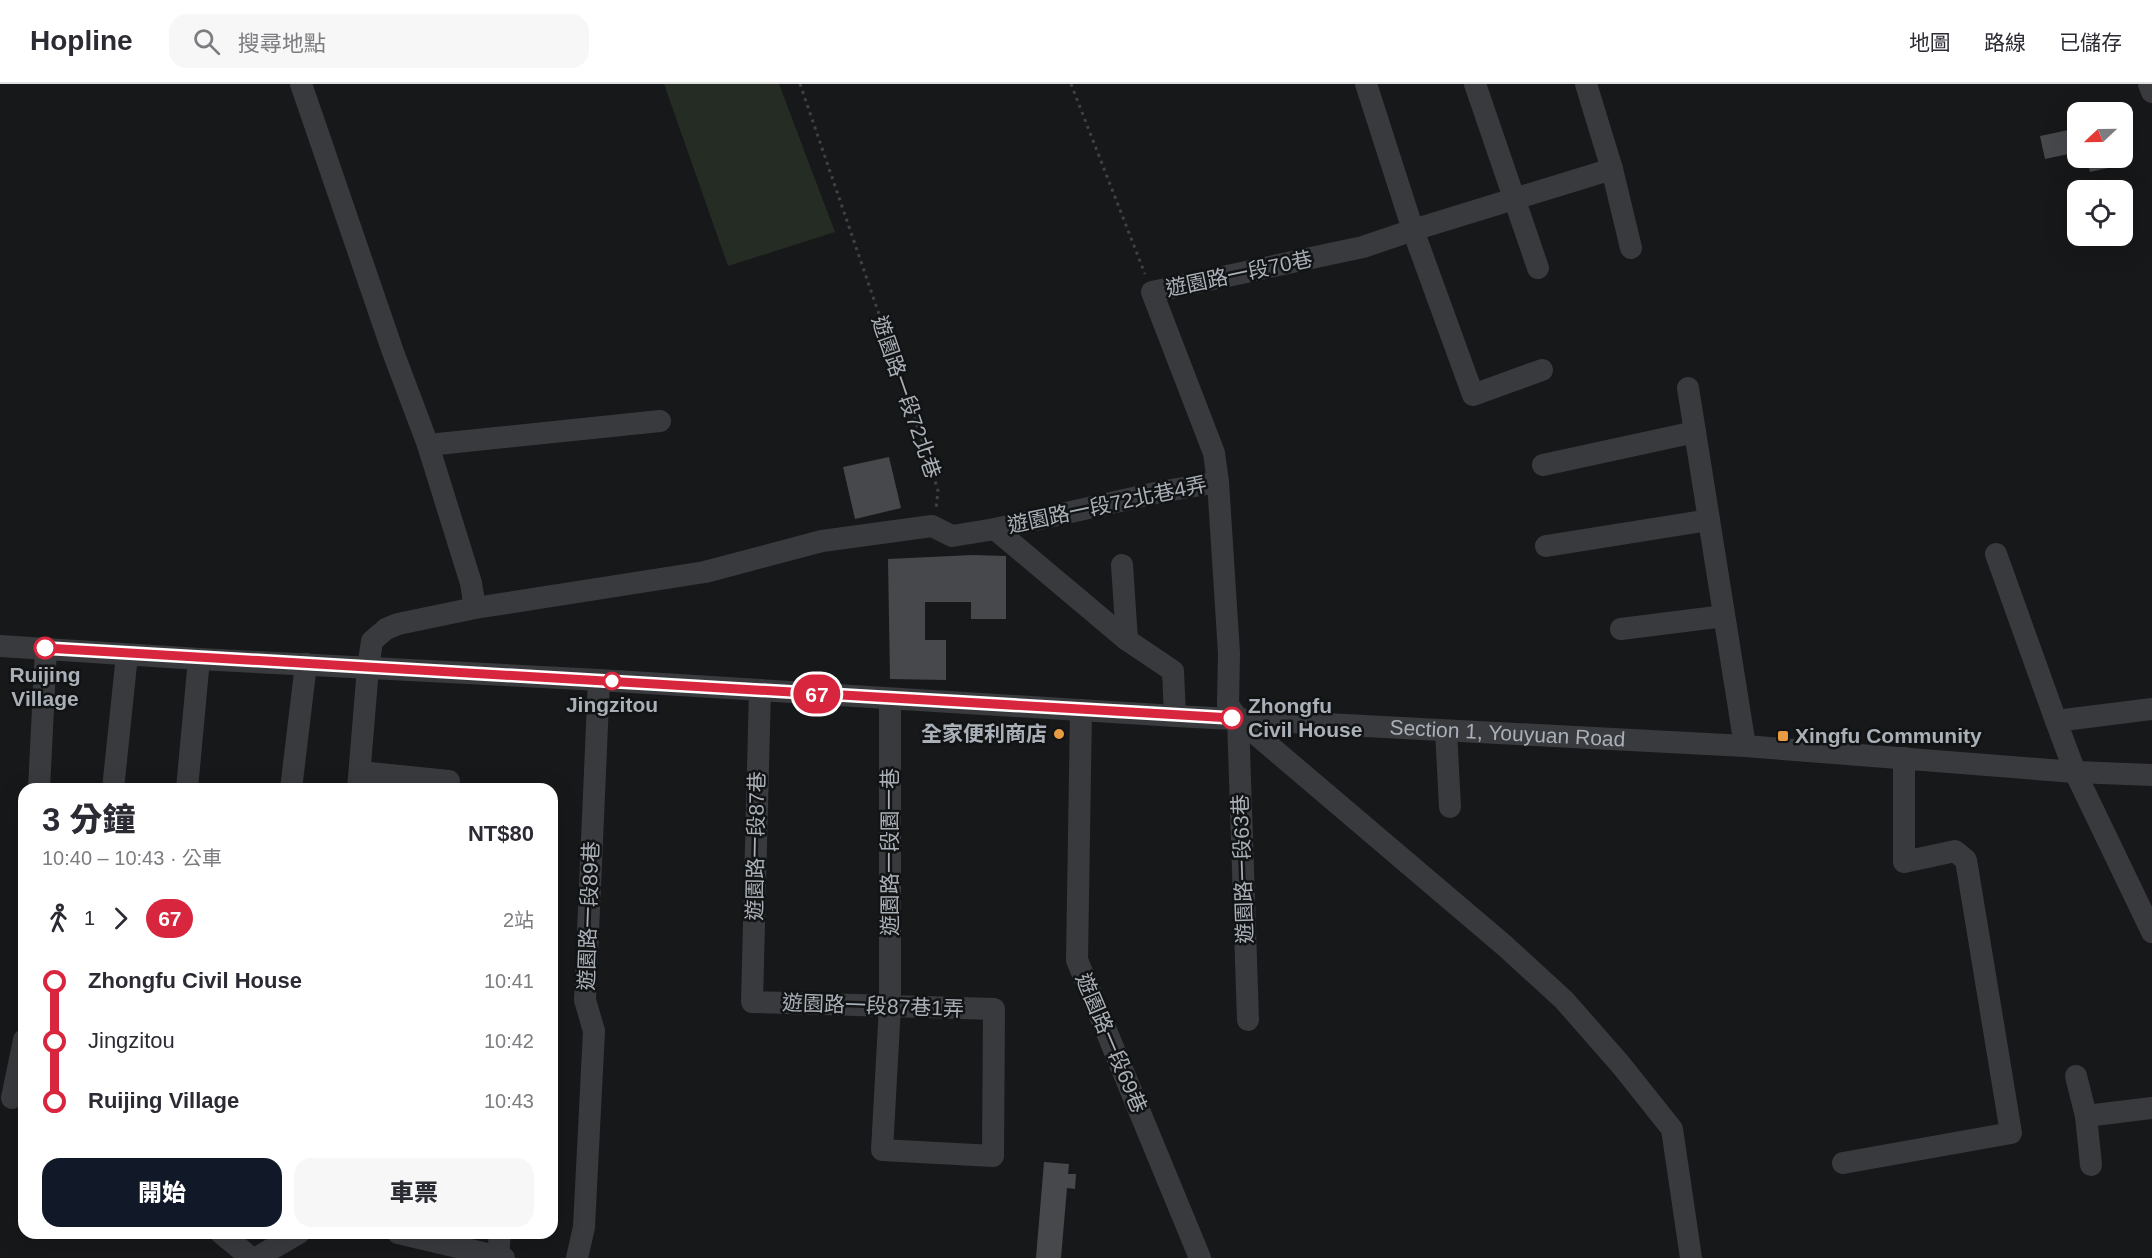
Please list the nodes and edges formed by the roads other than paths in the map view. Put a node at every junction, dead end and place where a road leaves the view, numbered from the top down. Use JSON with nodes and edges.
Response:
{"nodes":[{"id":1,"x":301,"y":84,"type":"edge"},
{"id":2,"x":1366,"y":84,"type":"edge"},
{"id":3,"x":1475,"y":84,"type":"edge"},
{"id":4,"x":1586,"y":84,"type":"edge"},
{"id":5,"x":2149,"y":84,"type":"edge"},
{"id":6,"x":2152,"y":92,"type":"edge"},
{"id":7,"x":1612,"y":169,"type":"junction"},
{"id":8,"x":1514,"y":199,"type":"junction"},
{"id":9,"x":1413,"y":230,"type":"junction"},
{"id":10,"x":1631,"y":248,"type":"dead end"},
{"id":11,"x":1538,"y":268,"type":"dead end"},
{"id":12,"x":1542,"y":370,"type":"dead end"},
{"id":13,"x":1688,"y":388,"type":"dead end"},
{"id":14,"x":660,"y":421,"type":"dead end"},
{"id":15,"x":1695,"y":432,"type":"junction"},
{"id":16,"x":428,"y":445,"type":"junction"},
{"id":17,"x":1543,"y":465,"type":"dead end"},
{"id":18,"x":1218,"y":482,"type":"junction"},
{"id":19,"x":1709,"y":520,"type":"junction"},
{"id":20,"x":995,"y":529,"type":"junction"},
{"id":21,"x":1546,"y":546,"type":"dead end"},
{"id":22,"x":1996,"y":554,"type":"dead end"},
{"id":23,"x":1122,"y":565,"type":"dead end"},
{"id":24,"x":475,"y":608,"type":"junction"},
{"id":25,"x":1724,"y":616,"type":"junction"},
{"id":26,"x":1621,"y":629,"type":"dead end"},
{"id":27,"x":1127,"y":640,"type":"junction"},
{"id":28,"x":0,"y":646,"type":"edge"},
{"id":29,"x":45,"y":648,"type":"junction"},
{"id":30,"x":127,"y":655,"type":"junction"},
{"id":31,"x":199,"y":659,"type":"junction"},
{"id":32,"x":306,"y":664,"type":"junction"},
{"id":33,"x":368,"y":668,"type":"junction"},
{"id":34,"x":599,"y":680,"type":"junction"},
{"id":35,"x":760,"y":690,"type":"junction"},
{"id":36,"x":890,"y":699,"type":"junction"},
{"id":37,"x":2152,"y":709,"type":"edge"},
{"id":38,"x":1081,"y":710,"type":"junction"},
{"id":39,"x":1175,"y":716,"type":"junction"},
{"id":40,"x":1238,"y":719,"type":"junction"},
{"id":41,"x":2056,"y":721,"type":"junction"},
{"id":42,"x":1446,"y":731,"type":"junction"},
{"id":43,"x":1745,"y":746,"type":"junction"},
{"id":44,"x":1904,"y":758,"type":"junction"},
{"id":45,"x":2074,"y":772,"type":"junction"},
{"id":46,"x":2152,"y":775,"type":"edge"},
{"id":47,"x":359,"y":780,"type":"edge"},
{"id":48,"x":39,"y":783,"type":"edge"},
{"id":49,"x":114,"y":783,"type":"edge"},
{"id":50,"x":187,"y":783,"type":"edge"},
{"id":51,"x":292,"y":783,"type":"edge"},
{"id":52,"x":449,"y":783,"type":"edge"},
{"id":53,"x":1450,"y":807,"type":"dead end"},
{"id":54,"x":2152,"y":932,"type":"edge"},
{"id":55,"x":752,"y":1002,"type":"joint"},
{"id":56,"x":890,"y":1006,"type":"junction"},
{"id":57,"x":994,"y":1009,"type":"joint"},
{"id":58,"x":1248,"y":1020,"type":"dead end"},
{"id":59,"x":18,"y":1068,"type":"edge"},
{"id":60,"x":2076,"y":1076,"type":"dead end"},
{"id":61,"x":12,"y":1097,"type":"edge"},
{"id":62,"x":2152,"y":1108,"type":"edge"},
{"id":63,"x":2086,"y":1116,"type":"junction"},
{"id":64,"x":1843,"y":1163,"type":"dead end"},
{"id":65,"x":2091,"y":1165,"type":"dead end"},
{"id":66,"x":228,"y":1239,"type":"edge"},
{"id":67,"x":289,"y":1239,"type":"edge"},
{"id":68,"x":413,"y":1239,"type":"edge"},
{"id":69,"x":500,"y":1239,"type":"edge"},
{"id":70,"x":440,"y":1250,"type":"edge"},
{"id":71,"x":501,"y":1257,"type":"edge"},
{"id":72,"x":251,"y":1258,"type":"edge"},
{"id":73,"x":256,"y":1258,"type":"edge"},
{"id":74,"x":577,"y":1258,"type":"edge"},
{"id":75,"x":1200,"y":1258,"type":"edge"},
{"id":76,"x":1691,"y":1258,"type":"edge"}],
"edges":[{"from":1,"to":16,"type":"street"},
{"from":2,"to":9,"type":"street"},
{"from":3,"to":8,"type":"street"},
{"from":4,"to":7,"type":"street"},
{"from":5,"to":6,"type":"street"},
{"from":7,"to":8,"type":"street","name":"遊園路一段70巷"},
{"from":7,"to":10,"type":"street"},
{"from":8,"to":9,"type":"street","name":"遊園路一段70巷"},
{"from":8,"to":11,"type":"street"},
{"from":9,"to":12,"type":"street"},
{"from":9,"to":18,"type":"street","name":"遊園路一段70巷"},
{"from":13,"to":15,"type":"street"},
{"from":14,"to":16,"type":"street"},
{"from":15,"to":17,"type":"street"},
{"from":15,"to":19,"type":"street"},
{"from":16,"to":24,"type":"street"},
{"from":18,"to":20,"type":"street","name":"遊園路一段72北巷4弄"},
{"from":18,"to":40,"type":"street","name":"遊園路一段70巷"},
{"from":19,"to":21,"type":"street"},
{"from":19,"to":25,"type":"street"},
{"from":20,"to":24,"type":"street"},
{"from":20,"to":27,"type":"street"},
{"from":22,"to":41,"type":"street"},
{"from":23,"to":27,"type":"street"},
{"from":24,"to":33,"type":"street"},
{"from":25,"to":26,"type":"street"},
{"from":25,"to":43,"type":"street"},
{"from":27,"to":39,"type":"street"},
{"from":28,"to":29,"type":"street","name":"Section 1, Youyuan Road"},
{"from":29,"to":30,"type":"street","name":"Section 1, Youyuan Road"},
{"from":29,"to":48,"type":"street"},
{"from":30,"to":31,"type":"street","name":"Section 1, Youyuan Road"},
{"from":30,"to":49,"type":"street"},
{"from":31,"to":32,"type":"street","name":"Section 1, Youyuan Road"},
{"from":31,"to":50,"type":"street"},
{"from":32,"to":33,"type":"street","name":"Section 1, Youyuan Road"},
{"from":32,"to":51,"type":"street"},
{"from":33,"to":34,"type":"street","name":"Section 1, Youyuan Road"},
{"from":33,"to":47,"type":"street"},
{"from":34,"to":35,"type":"street","name":"Section 1, Youyuan Road"},
{"from":34,"to":74,"type":"street","name":"遊園路一段89巷"},
{"from":35,"to":36,"type":"street","name":"Section 1, Youyuan Road"},
{"from":35,"to":55,"type":"street","name":"遊園路一段87巷"},
{"from":36,"to":38,"type":"street","name":"Section 1, Youyuan Road"},
{"from":36,"to":56,"type":"street","name":"遊園路一段園一巷"},
{"from":37,"to":41,"type":"street"},
{"from":38,"to":39,"type":"street","name":"Section 1, Youyuan Road"},
{"from":38,"to":75,"type":"street","name":"遊園路一段69巷"},
{"from":39,"to":40,"type":"street","name":"Section 1, Youyuan Road"},
{"from":40,"to":42,"type":"street","name":"Section 1, Youyuan Road"},
{"from":40,"to":58,"type":"street","name":"遊園路一段63巷"},
{"from":40,"to":76,"type":"street"},
{"from":41,"to":45,"type":"street"},
{"from":42,"to":43,"type":"street","name":"Section 1, Youyuan Road"},
{"from":42,"to":53,"type":"street"},
{"from":43,"to":44,"type":"street","name":"Section 1, Youyuan Road"},
{"from":44,"to":45,"type":"street","name":"Section 1, Youyuan Road"},
{"from":44,"to":64,"type":"street"},
{"from":45,"to":46,"type":"street","name":"Section 1, Youyuan Road"},
{"from":45,"to":54,"type":"street"},
{"from":47,"to":52,"type":"street"},
{"from":55,"to":56,"type":"street","name":"遊園路一段87巷1弄"},
{"from":56,"to":57,"type":"street","name":"遊園路一段87巷1弄"},
{"from":56,"to":57,"type":"street","name":"遊園路一段園一巷"},
{"from":59,"to":61,"type":"street"},
{"from":60,"to":63,"type":"street"},
{"from":62,"to":63,"type":"street"},
{"from":63,"to":65,"type":"street"},
{"from":66,"to":72,"type":"street"},
{"from":67,"to":73,"type":"street"},
{"from":68,"to":70,"type":"street"},
{"from":69,"to":71,"type":"street"},
{"from":70,"to":71,"type":"street"}]}
